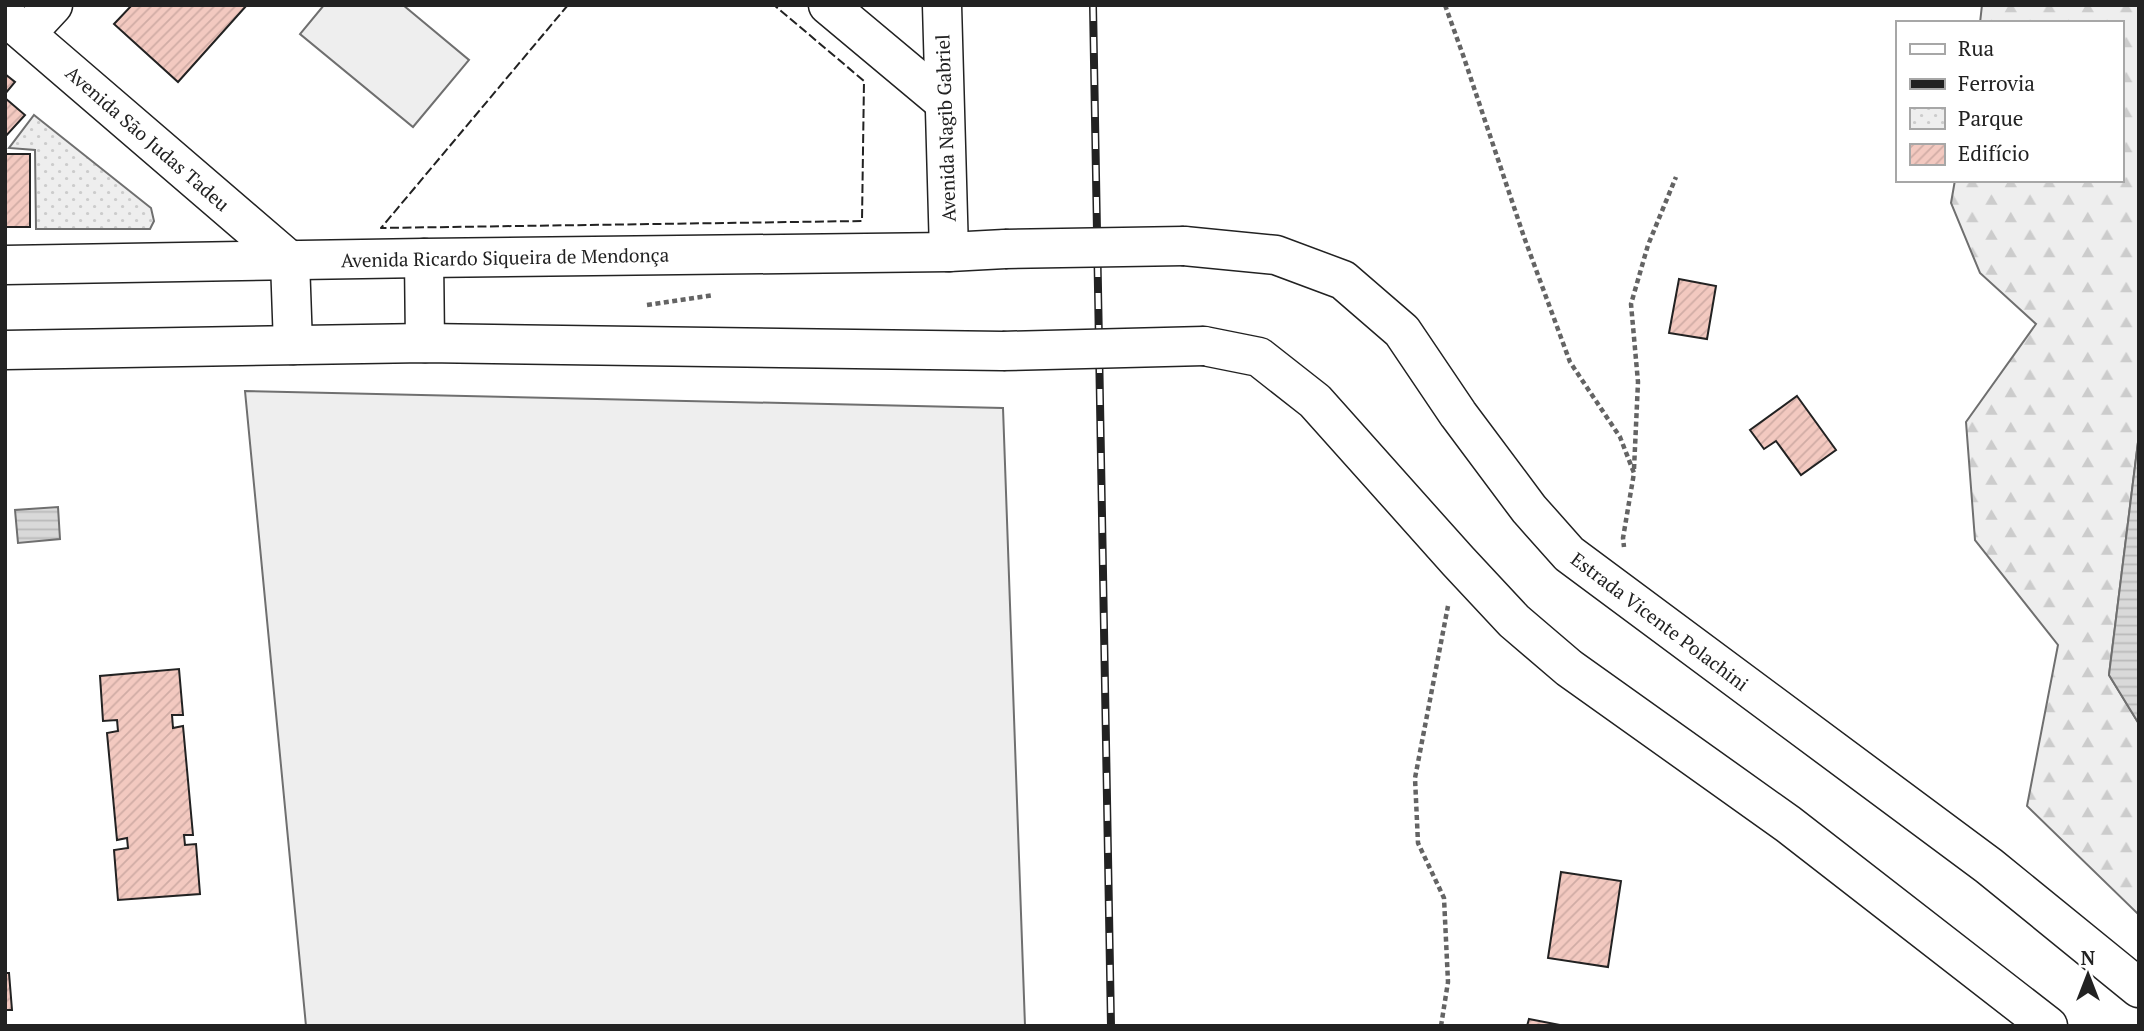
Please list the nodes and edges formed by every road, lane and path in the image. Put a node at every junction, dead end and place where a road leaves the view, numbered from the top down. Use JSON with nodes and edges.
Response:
{"nodes":[{"id":1,"x":53,"y":5,"type":"edge"},
{"id":2,"x":828,"y":5,"type":"edge"},
{"id":3,"x":942,"y":5,"type":"edge"},
{"id":4,"x":1444,"y":5,"type":"edge"},
{"id":5,"x":16,"y":24,"type":"edge"},
{"id":6,"x":944,"y":102,"type":"junction"},
{"id":7,"x":1676,"y":177,"type":"dead end"},
{"id":8,"x":1005,"y":249,"type":"joint"},
{"id":9,"x":949,"y":252,"type":"junction"},
{"id":10,"x":424,"y":258,"type":"junction"},
{"id":11,"x":290,"y":261,"type":"junction"},
{"id":12,"x":5,"y":265,"type":"edge"},
{"id":13,"x":425,"y":343,"type":"junction"},
{"id":14,"x":293,"y":345,"type":"junction"},
{"id":15,"x":5,"y":350,"type":"edge"},
{"id":16,"x":1634,"y":473,"type":"junction"},
{"id":17,"x":1458,"y":561,"type":"junction"},
{"id":18,"x":1630,"y":600,"type":"junction"},
{"id":19,"x":2139,"y":988,"type":"edge"},
{"id":20,"x":1441,"y":1026,"type":"edge"},
{"id":21,"x":2048,"y":1026,"type":"edge"}],
"edges":[{"from":1,"to":5,"type":"main road"},
{"from":2,"to":6,"type":"main road"},
{"from":3,"to":6,"type":"main road","name":"Avenida Nagib Gabriel"},
{"from":4,"to":16,"type":"path"},
{"from":5,"to":11,"type":"main road","name":"Avenida São Judas Tadeu"},
{"from":6,"to":9,"type":"main road","name":"Avenida Nagib Gabriel"},
{"from":7,"to":16,"type":"path"},
{"from":8,"to":9,"type":"main road","name":"Avenida Ricardo Siqueira de Mendonça"},
{"from":8,"to":18,"type":"main road","name":"Estrada Vicente Polachini","bridge":true},
{"from":9,"to":10,"type":"main road","name":"Avenida Ricardo Siqueira de Mendonça"},
{"from":10,"to":11,"type":"main road","name":"Avenida Ricardo Siqueira de Mendonça"},
{"from":10,"to":13,"type":"main road"},
{"from":11,"to":12,"type":"main road","name":"Avenida Ricardo Siqueira de Mendonça"},
{"from":11,"to":14,"type":"main road"},
{"from":13,"to":14,"type":"main road"},
{"from":13,"to":17,"type":"main road","bridge":true},
{"from":14,"to":15,"type":"main road"},
{"from":16,"to":18,"type":"path"},
{"from":17,"to":20,"type":"path"},
{"from":17,"to":21,"type":"main road"},
{"from":18,"to":19,"type":"main road","name":"Estrada Vicente Polachini"}]}
